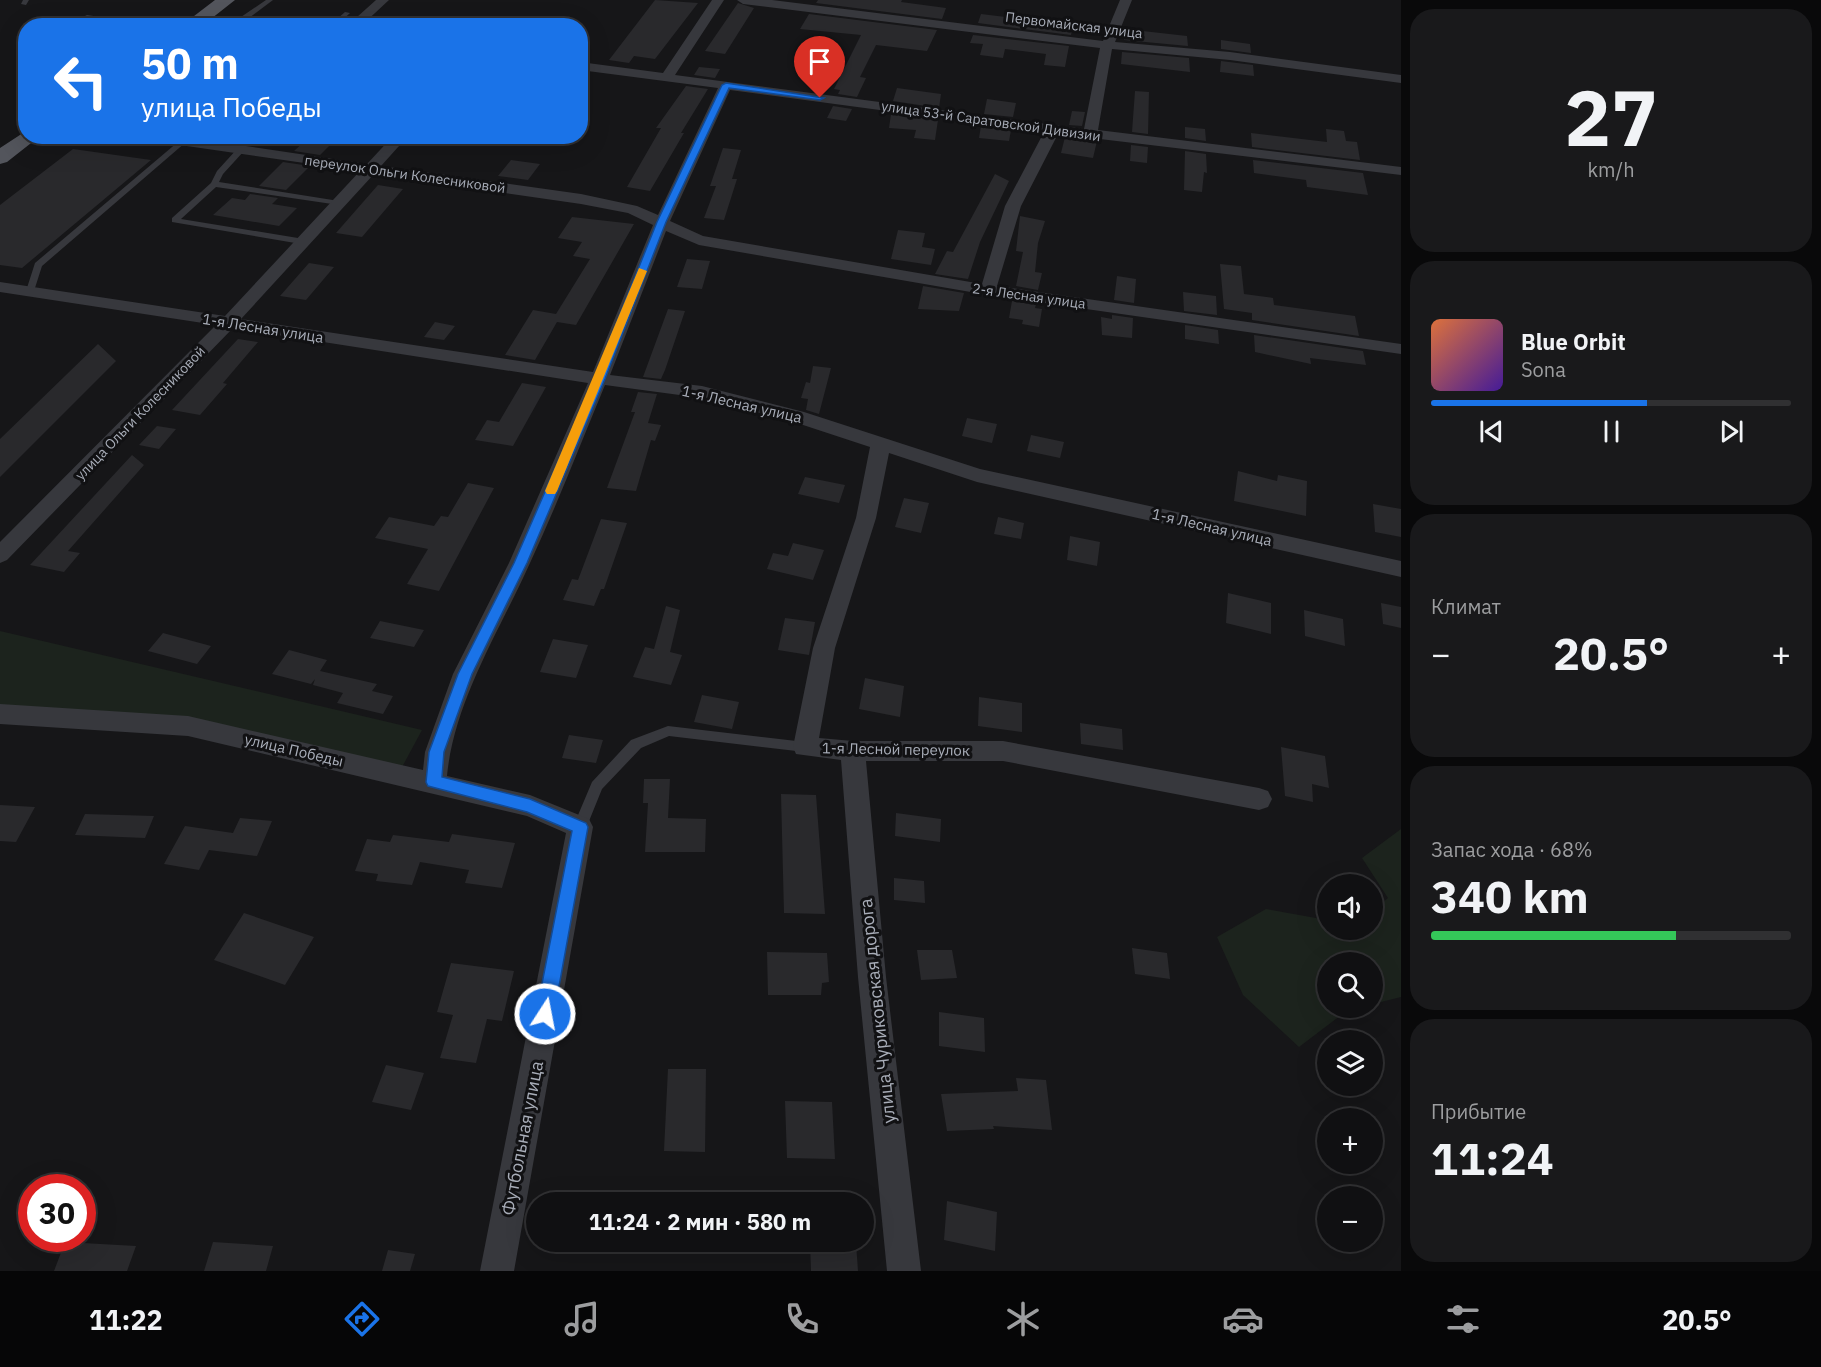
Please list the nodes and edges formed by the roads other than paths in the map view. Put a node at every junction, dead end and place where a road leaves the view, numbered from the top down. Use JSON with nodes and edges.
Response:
{"nodes":[{"id":1,"x":226,"y":0,"type":"edge"},
{"id":2,"x":270,"y":0,"type":"edge"},
{"id":3,"x":383,"y":0,"type":"edge"},
{"id":4,"x":718,"y":0,"type":"edge"},
{"id":5,"x":743,"y":0,"type":"edge"},
{"id":6,"x":1126,"y":0,"type":"edge"},
{"id":7,"x":347,"y":13,"type":"dead end"},
{"id":8,"x":87,"y":17,"type":"dead end"},
{"id":9,"x":93,"y":18,"type":"edge"},
{"id":10,"x":200,"y":18,"type":"edge"},
{"id":11,"x":246,"y":18,"type":"edge"},
{"id":12,"x":341,"y":18,"type":"edge"},
{"id":13,"x":362,"y":18,"type":"edge"},
{"id":14,"x":1107,"y":45,"type":"junction"},
{"id":15,"x":588,"y":67,"type":"edge"},
{"id":16,"x":668,"y":76,"type":"junction"},
{"id":17,"x":1401,"y":79,"type":"edge"},
{"id":18,"x":726,"y":85,"type":"junction"},
{"id":19,"x":1053,"y":129,"type":"junction"},
{"id":20,"x":1090,"y":134,"type":"junction"},
{"id":21,"x":19,"y":144,"type":"edge"},
{"id":22,"x":181,"y":144,"type":"edge"},
{"id":23,"x":209,"y":144,"type":"edge"},
{"id":24,"x":394,"y":144,"type":"edge"},
{"id":25,"x":240,"y":151,"type":"junction"},
{"id":26,"x":0,"y":158,"type":"edge"},
{"id":27,"x":371,"y":170,"type":"junction"},
{"id":28,"x":1401,"y":171,"type":"edge"},
{"id":29,"x":214,"y":184,"type":"junction"},
{"id":30,"x":339,"y":203,"type":"junction"},
{"id":31,"x":662,"y":222,"type":"junction"},
{"id":32,"x":301,"y":241,"type":"junction"},
{"id":33,"x":0,"y":286,"type":"edge"},
{"id":34,"x":988,"y":290,"type":"junction"},
{"id":35,"x":30,"y":291,"type":"junction"},
{"id":36,"x":228,"y":323,"type":"junction"},
{"id":37,"x":1401,"y":349,"type":"edge"},
{"id":38,"x":599,"y":379,"type":"junction"},
{"id":39,"x":880,"y":444,"type":"junction"},
{"id":40,"x":0,"y":555,"type":"edge"},
{"id":41,"x":1401,"y":569,"type":"edge"},
{"id":42,"x":0,"y":714,"type":"edge"},
{"id":43,"x":805,"y":747,"type":"junction"},
{"id":44,"x":853,"y":751,"type":"junction"},
{"id":45,"x":434,"y":782,"type":"junction"},
{"id":46,"x":1259,"y":799,"type":"dead end"},
{"id":47,"x":580,"y":827,"type":"junction"},
{"id":48,"x":497,"y":1271,"type":"edge"},
{"id":49,"x":904,"y":1271,"type":"edge"}],
"edges":[{"from":1,"to":10,"type":"main road"},
{"from":2,"to":11,"type":"lane"},
{"from":3,"to":13,"type":"street"},
{"from":4,"to":16,"type":"street"},
{"from":5,"to":14,"type":"street","name":"Первомайская улица"},
{"from":6,"to":14,"type":"street"},
{"from":7,"to":12,"type":"lane"},
{"from":8,"to":9,"type":"lane"},
{"from":14,"to":17,"type":"street","name":"Первомайская улица"},
{"from":14,"to":20,"type":"street"},
{"from":15,"to":16,"type":"street","name":"улица 53-й Саратовской Дивизии"},
{"from":16,"to":18,"type":"street","name":"улица 53-й Саратовской Дивизии"},
{"from":18,"to":19,"type":"street","name":"улица 53-й Саратовской Дивизии"},
{"from":18,"to":31,"type":"street"},
{"from":19,"to":20,"type":"street","name":"улица 53-й Саратовской Дивизии"},
{"from":19,"to":34,"type":"street"},
{"from":20,"to":28,"type":"street","name":"улица 53-й Саратовской Дивизии"},
{"from":21,"to":26,"type":"main road"},
{"from":22,"to":35,"type":"lane"},
{"from":23,"to":25,"type":"street","name":"переулок Ольги Колесниковой"},
{"from":24,"to":27,"type":"street","name":"улица Ольги Колесниковой"},
{"from":25,"to":27,"type":"street","name":"переулок Ольги Колесниковой"},
{"from":25,"to":29,"type":"lane"},
{"from":27,"to":30,"type":"street","name":"улица Ольги Колесниковой"},
{"from":27,"to":31,"type":"street","name":"переулок Ольги Колесниковой"},
{"from":29,"to":30,"type":"lane"},
{"from":29,"to":32,"type":"lane"},
{"from":30,"to":32,"type":"street","name":"улица Ольги Колесниковой"},
{"from":31,"to":34,"type":"street","name":"2-я Лесная улица"},
{"from":31,"to":38,"type":"street"},
{"from":32,"to":36,"type":"street","name":"улица Ольги Колесниковой"},
{"from":33,"to":35,"type":"street","name":"1-я Лесная улица"},
{"from":34,"to":37,"type":"street","name":"2-я Лесная улица"},
{"from":35,"to":36,"type":"street","name":"1-я Лесная улица"},
{"from":36,"to":38,"type":"street","name":"1-я Лесная улица"},
{"from":36,"to":40,"type":"street","name":"улица Ольги Колесниковой"},
{"from":38,"to":39,"type":"street","name":"1-я Лесная улица"},
{"from":38,"to":45,"type":"street"},
{"from":39,"to":41,"type":"street","name":"1-я Лесная улица"},
{"from":39,"to":43,"type":"street","name":"1-я Лесной переулок"},
{"from":42,"to":45,"type":"street","name":"улица Победы"},
{"from":43,"to":44,"type":"street","name":"1-я Лесной переулок"},
{"from":43,"to":47,"type":"lane"},
{"from":44,"to":46,"type":"street","name":"1-я Лесной переулок"},
{"from":44,"to":49,"type":"street","name":"улица Чуриковская дорога"},
{"from":45,"to":47,"type":"street","name":"улица Победы"},
{"from":47,"to":48,"type":"street","name":"Футбольная улица"}]}
